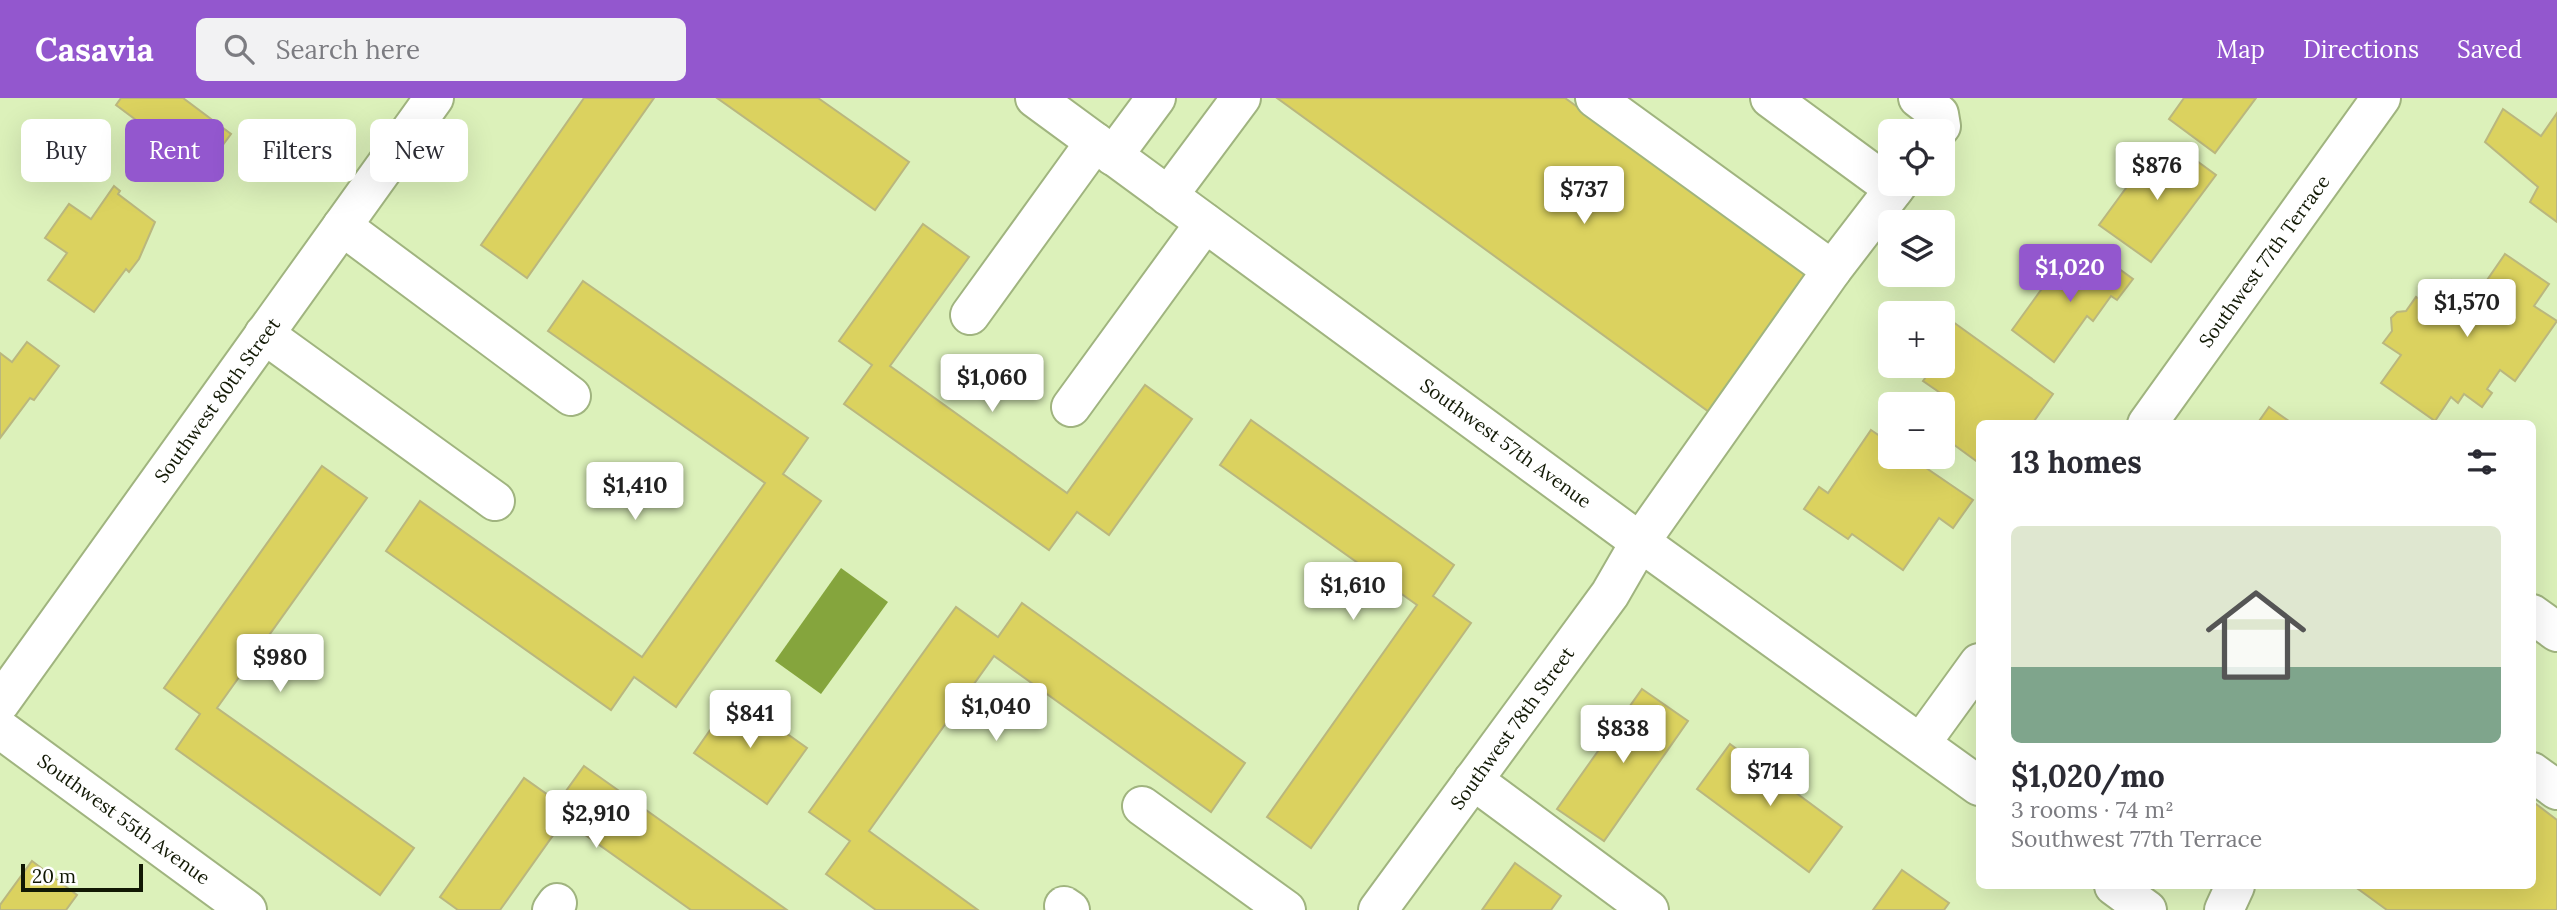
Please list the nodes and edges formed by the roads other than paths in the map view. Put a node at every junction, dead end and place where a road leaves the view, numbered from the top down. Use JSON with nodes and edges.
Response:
{"nodes":[{"id":1,"x":435,"y":98,"type":"edge"},
{"id":2,"x":1035,"y":98,"type":"edge"},
{"id":3,"x":1156,"y":98,"type":"edge"},
{"id":4,"x":1241,"y":98,"type":"edge"},
{"id":5,"x":1595,"y":98,"type":"edge"},
{"id":6,"x":1770,"y":98,"type":"edge"},
{"id":7,"x":1918,"y":98,"type":"edge"},
{"id":8,"x":2381,"y":98,"type":"edge"},
{"id":9,"x":1940,"y":119,"type":"edge"},
{"id":10,"x":1104,"y":149,"type":"junction"},
{"id":11,"x":1878,"y":173,"type":"edge"},
{"id":12,"x":1168,"y":196,"type":"junction"},
{"id":13,"x":1888,"y":196,"type":"edge"},
{"id":14,"x":1205,"y":223,"type":"junction"},
{"id":15,"x":342,"y":226,"type":"junction"},
{"id":16,"x":1832,"y":270,"type":"junction"},
{"id":17,"x":970,"y":315,"type":"dead end"},
{"id":18,"x":264,"y":334,"type":"junction"},
{"id":19,"x":571,"y":396,"type":"dead end"},
{"id":20,"x":1070,"y":407,"type":"dead end"},
{"id":21,"x":2150,"y":420,"type":"edge"},
{"id":22,"x":495,"y":501,"type":"dead end"},
{"id":23,"x":1640,"y":542,"type":"junction"},
{"id":24,"x":2536,"y":617,"type":"edge"},
{"id":25,"x":2557,"y":632,"type":"edge"},
{"id":26,"x":1976,"y":667,"type":"edge"},
{"id":27,"x":0,"y":703,"type":"edge"},
{"id":28,"x":0,"y":729,"type":"edge"},
{"id":29,"x":1921,"y":743,"type":"junction"},
{"id":30,"x":2536,"y":775,"type":"edge"},
{"id":31,"x":1473,"y":780,"type":"junction"},
{"id":32,"x":1976,"y":784,"type":"edge"},
{"id":33,"x":2557,"y":790,"type":"edge"},
{"id":34,"x":1142,"y":806,"type":"dead end"},
{"id":35,"x":2118,"y":889,"type":"edge"},
{"id":36,"x":2234,"y":889,"type":"edge"},
{"id":37,"x":247,"y":910,"type":"edge"},
{"id":38,"x":1286,"y":910,"type":"edge"},
{"id":39,"x":1378,"y":910,"type":"edge"},
{"id":40,"x":1649,"y":910,"type":"edge"},
{"id":41,"x":2147,"y":910,"type":"edge"},
{"id":42,"x":2224,"y":910,"type":"edge"}],
"edges":[{"from":1,"to":15,"type":"street","name":"Southwest 80th Street"},
{"from":2,"to":10,"type":"street","name":"Southwest 57th Avenue"},
{"from":3,"to":10,"type":"street"},
{"from":4,"to":12,"type":"street"},
{"from":5,"to":16,"type":"street"},
{"from":6,"to":11,"type":"street"},
{"from":7,"to":9,"type":"street"},
{"from":8,"to":21,"type":"street","name":"Southwest 77th Terrace"},
{"from":10,"to":12,"type":"street","name":"Southwest 57th Avenue"},
{"from":10,"to":17,"type":"street"},
{"from":12,"to":14,"type":"street","name":"Southwest 57th Avenue"},
{"from":13,"to":16,"type":"street","name":"Southwest 78th Street"},
{"from":14,"to":20,"type":"street"},
{"from":14,"to":23,"type":"street","name":"Southwest 57th Avenue"},
{"from":15,"to":18,"type":"street","name":"Southwest 80th Street"},
{"from":15,"to":19,"type":"street"},
{"from":16,"to":23,"type":"street","name":"Southwest 78th Street"},
{"from":18,"to":22,"type":"street"},
{"from":18,"to":27,"type":"street","name":"Southwest 80th Street"},
{"from":23,"to":29,"type":"street","name":"Southwest 57th Avenue"},
{"from":23,"to":31,"type":"street","name":"Southwest 78th Street"},
{"from":24,"to":25,"type":"street"},
{"from":26,"to":29,"type":"street"},
{"from":28,"to":37,"type":"street","name":"Southwest 55th Avenue"},
{"from":29,"to":32,"type":"street","name":"Southwest 57th Avenue"},
{"from":30,"to":33,"type":"street"},
{"from":31,"to":39,"type":"street","name":"Southwest 78th Street"},
{"from":31,"to":40,"type":"street"},
{"from":34,"to":38,"type":"street"},
{"from":35,"to":41,"type":"street"},
{"from":36,"to":42,"type":"street"}]}
